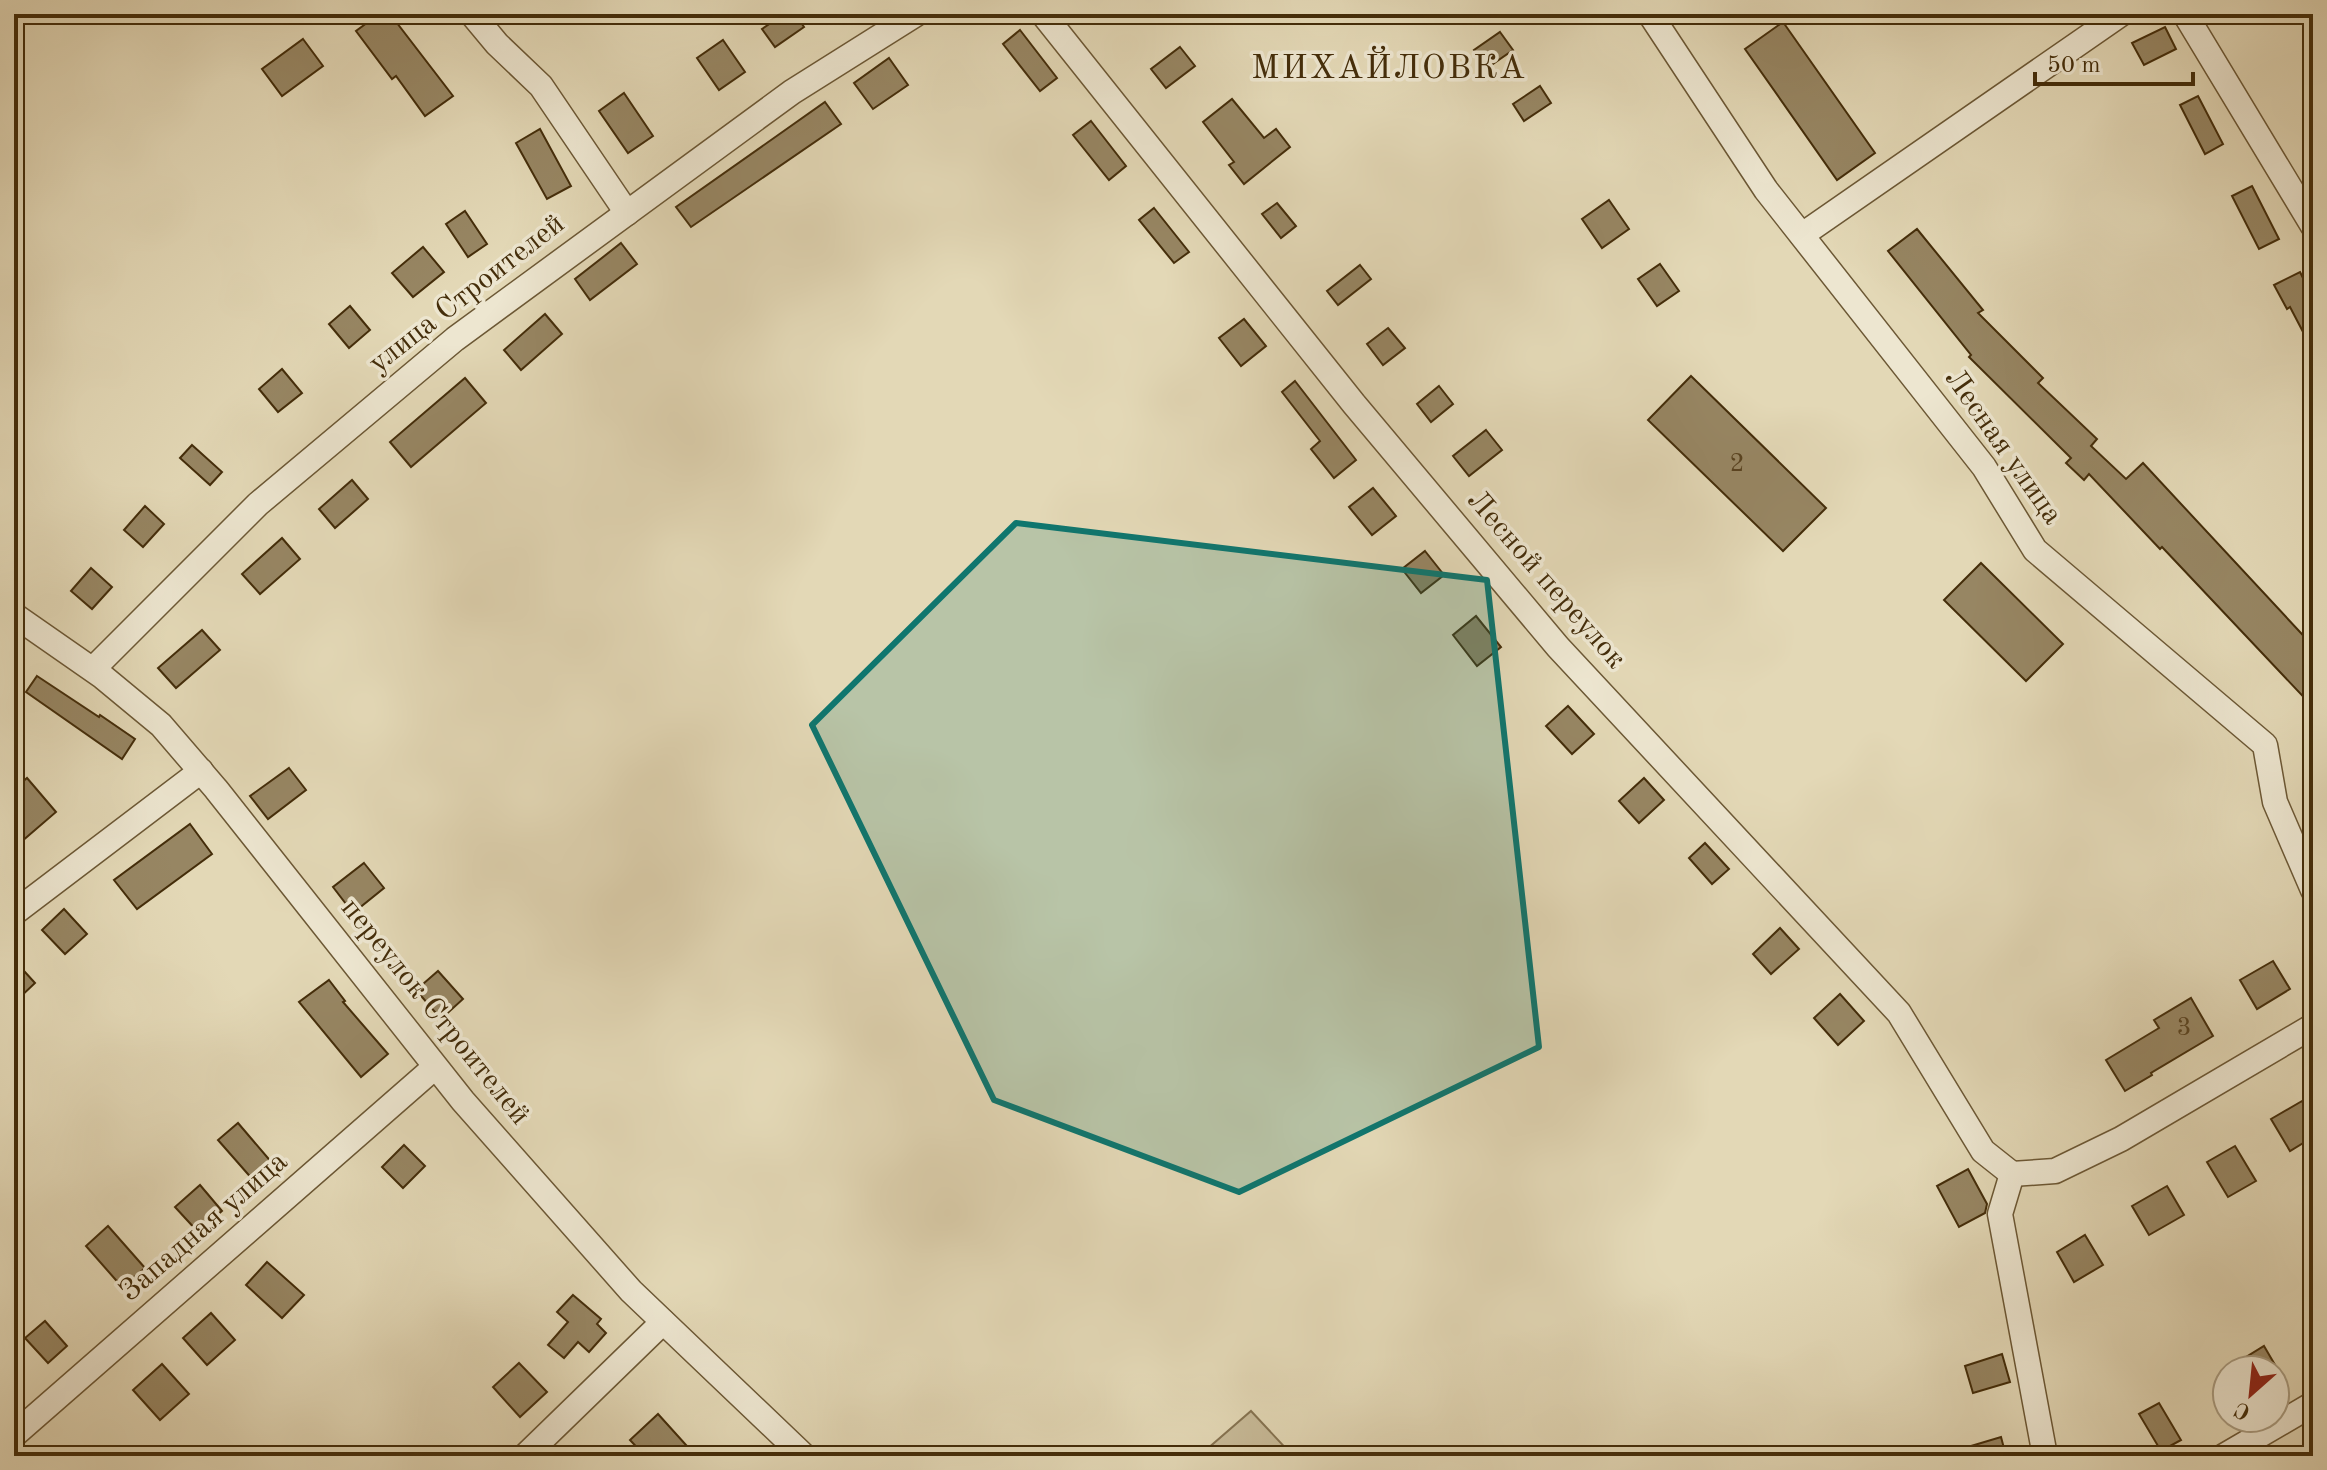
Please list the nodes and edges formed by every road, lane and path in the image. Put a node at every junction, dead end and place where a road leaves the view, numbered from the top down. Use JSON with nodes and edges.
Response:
{"nodes":[{"id":1,"x":472,"y":14,"type":"edge"},
{"id":2,"x":916,"y":14,"type":"edge"},
{"id":3,"x":1043,"y":14,"type":"edge"},
{"id":4,"x":1650,"y":14,"type":"edge"},
{"id":5,"x":2121,"y":14,"type":"edge"},
{"id":6,"x":2185,"y":14,"type":"edge"},
{"id":7,"x":627,"y":213,"type":"junction"},
{"id":8,"x":2313,"y":227,"type":"edge"},
{"id":9,"x":1802,"y":235,"type":"junction"},
{"id":10,"x":14,"y":615,"type":"edge"},
{"id":11,"x":93,"y":669,"type":"junction"},
{"id":12,"x":201,"y":771,"type":"junction"},
{"id":13,"x":2313,"y":890,"type":"edge"},
{"id":14,"x":14,"y":913,"type":"edge"},
{"id":15,"x":2313,"y":1026,"type":"edge"},
{"id":16,"x":435,"y":1067,"type":"junction"},
{"id":17,"x":2012,"y":1174,"type":"junction"},
{"id":18,"x":663,"y":1322,"type":"junction"},
{"id":19,"x":2313,"y":1404,"type":"edge"},
{"id":20,"x":14,"y":1435,"type":"edge"},
{"id":21,"x":525,"y":1456,"type":"edge"},
{"id":22,"x":804,"y":1456,"type":"edge"},
{"id":23,"x":2045,"y":1456,"type":"edge"},
{"id":24,"x":2224,"y":1456,"type":"edge"}],
"edges":[{"from":1,"to":7,"type":"street"},
{"from":2,"to":7,"type":"street","name":"улица Строителей"},
{"from":3,"to":17,"type":"street","name":"Лесной переулок"},
{"from":4,"to":9,"type":"street","name":"Лесная улица"},
{"from":5,"to":9,"type":"street"},
{"from":6,"to":8,"type":"street"},
{"from":7,"to":11,"type":"street","name":"улица Строителей"},
{"from":9,"to":13,"type":"street","name":"Лесная улица"},
{"from":10,"to":11,"type":"street","name":"переулок Строителей"},
{"from":11,"to":12,"type":"street","name":"переулок Строителей"},
{"from":12,"to":14,"type":"street"},
{"from":12,"to":16,"type":"street","name":"переулок Строителей"},
{"from":15,"to":17,"type":"street"},
{"from":16,"to":18,"type":"street","name":"переулок Строителей"},
{"from":16,"to":20,"type":"street","name":"Западная улица"},
{"from":17,"to":23,"type":"street"},
{"from":18,"to":21,"type":"street"},
{"from":18,"to":22,"type":"street","name":"переулок Строителей"},
{"from":19,"to":24,"type":"street"}]}
